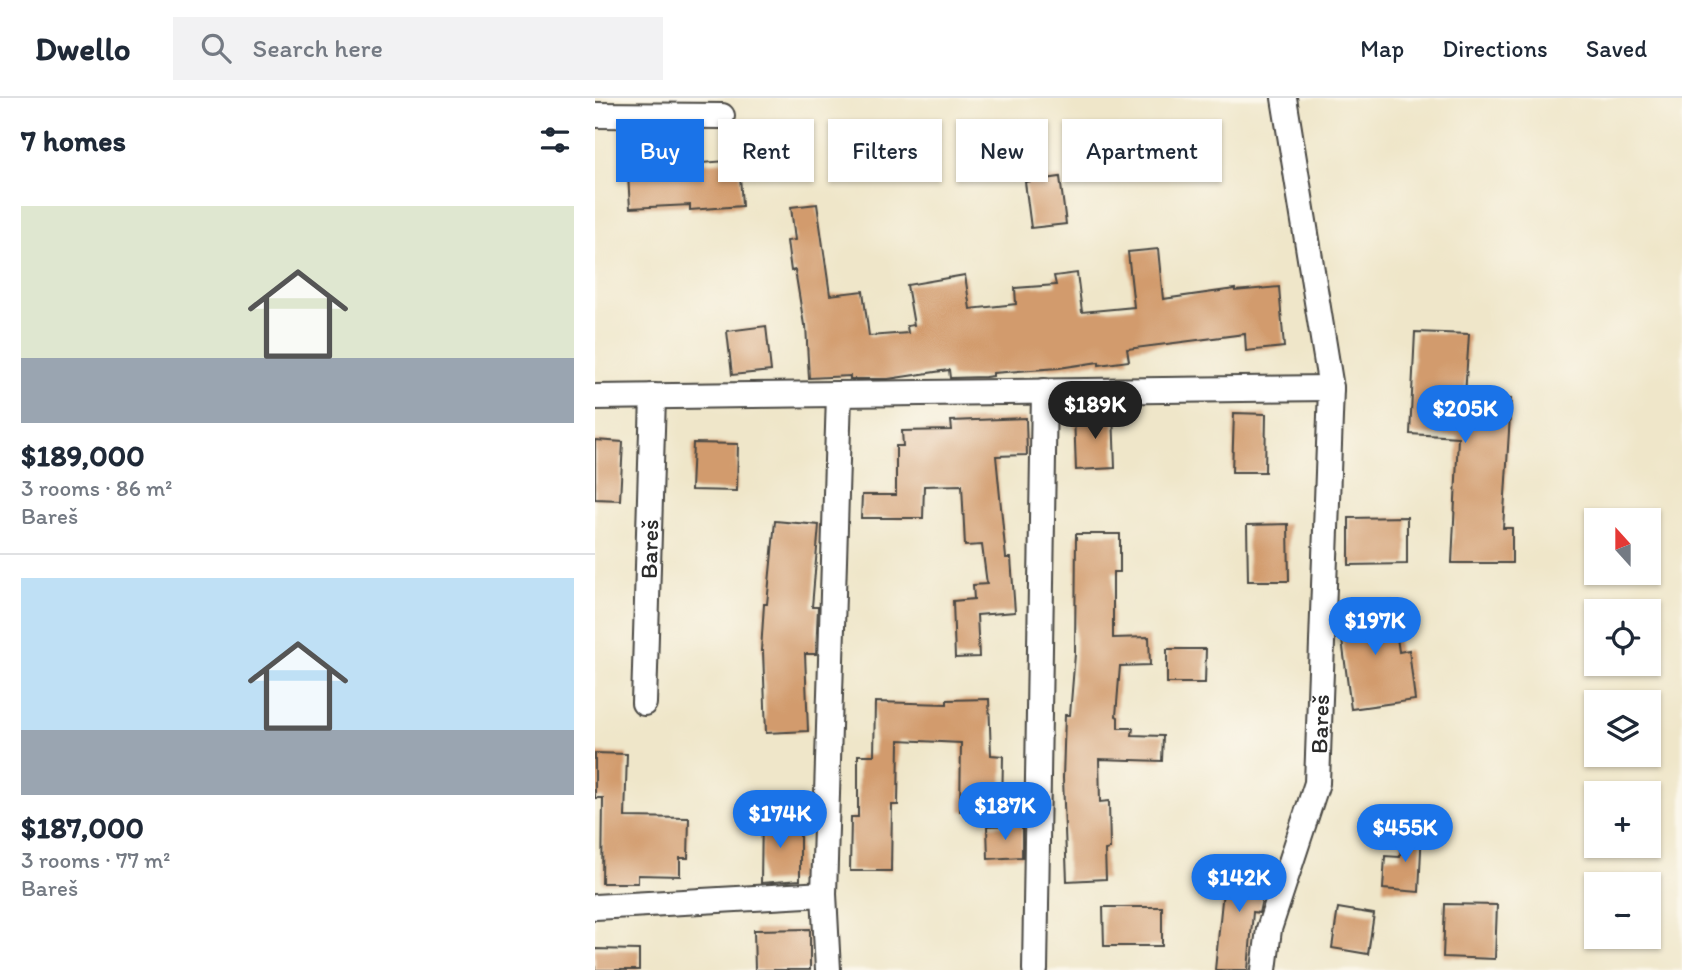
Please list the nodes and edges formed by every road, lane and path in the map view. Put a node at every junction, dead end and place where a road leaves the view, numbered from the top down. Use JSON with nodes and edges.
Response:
{"nodes":[{"id":1,"x":1284,"y":98,"type":"edge"},
{"id":2,"x":595,"y":115,"type":"edge"},
{"id":3,"x":722,"y":116,"type":"dead end"},
{"id":4,"x":1331,"y":388,"type":"junction"},
{"id":5,"x":1044,"y":391,"type":"junction"},
{"id":6,"x":839,"y":394,"type":"junction"},
{"id":7,"x":653,"y":396,"type":"junction"},
{"id":8,"x":595,"y":397,"type":"edge"},
{"id":9,"x":644,"y":703,"type":"dead end"},
{"id":10,"x":824,"y":894,"type":"junction"},
{"id":11,"x":595,"y":907,"type":"edge"},
{"id":12,"x":828,"y":970,"type":"edge"},
{"id":13,"x":1035,"y":970,"type":"edge"},
{"id":14,"x":1264,"y":970,"type":"edge"}],
"edges":[{"from":1,"to":4,"type":"street","name":"Bareš"},
{"from":2,"to":3,"type":"street"},
{"from":4,"to":5,"type":"street"},
{"from":4,"to":14,"type":"street","name":"Bareš"},
{"from":5,"to":6,"type":"street"},
{"from":5,"to":13,"type":"street"},
{"from":6,"to":7,"type":"street"},
{"from":6,"to":10,"type":"street"},
{"from":7,"to":8,"type":"street"},
{"from":7,"to":9,"type":"street","name":"Bareš"},
{"from":10,"to":11,"type":"street"},
{"from":10,"to":12,"type":"street"}]}
